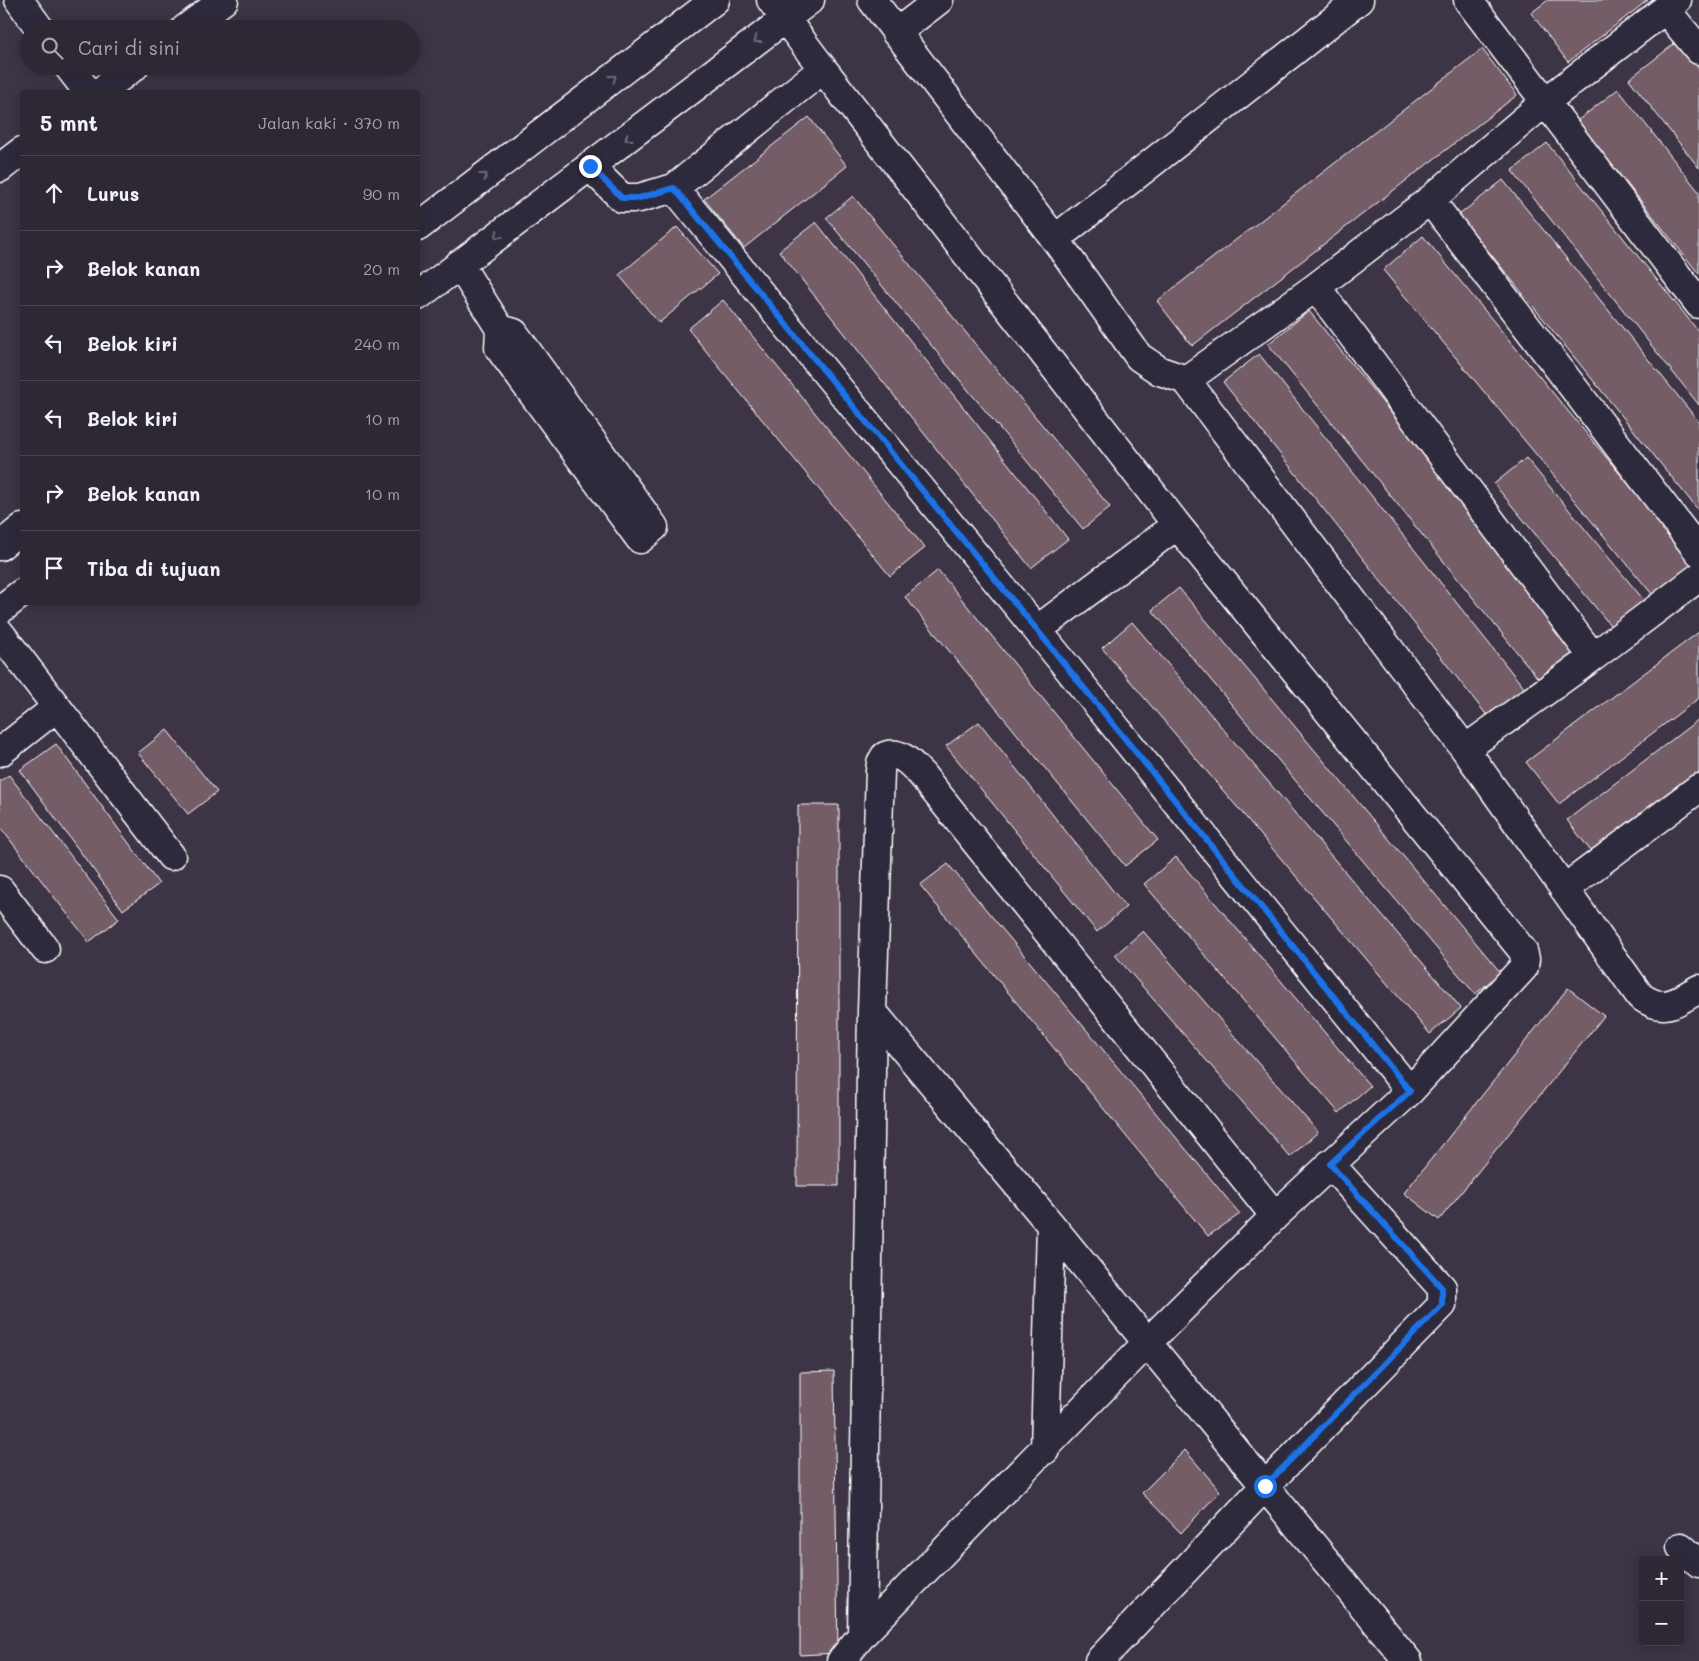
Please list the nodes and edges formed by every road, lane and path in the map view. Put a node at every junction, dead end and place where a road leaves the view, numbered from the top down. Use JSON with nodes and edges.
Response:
{"nodes":[{"id":1,"x":19,"y":0,"type":"edge"},
{"id":2,"x":224,"y":0,"type":"edge"},
{"id":3,"x":715,"y":0,"type":"edge"},
{"id":4,"x":810,"y":0,"type":"edge"},
{"id":5,"x":872,"y":0,"type":"edge"},
{"id":6,"x":939,"y":0,"type":"edge"},
{"id":7,"x":1359,"y":0,"type":"edge"},
{"id":8,"x":1468,"y":0,"type":"edge"},
{"id":9,"x":1670,"y":4,"type":"edge"},
{"id":10,"x":778,"y":10,"type":"edge"},
{"id":11,"x":33,"y":20,"type":"edge"},
{"id":12,"x":197,"y":20,"type":"edge"},
{"id":13,"x":896,"y":33,"type":"junction"},
{"id":14,"x":1699,"y":50,"type":"edge"},
{"id":15,"x":823,"y":69,"type":"junction"},
{"id":16,"x":75,"y":75,"type":"edge"},
{"id":17,"x":123,"y":75,"type":"edge"},
{"id":18,"x":86,"y":90,"type":"edge"},
{"id":19,"x":103,"y":90,"type":"edge"},
{"id":20,"x":1545,"y":102,"type":"junction"},
{"id":21,"x":20,"y":153,"type":"edge"},
{"id":22,"x":590,"y":166,"type":"junction"},
{"id":23,"x":0,"y":168,"type":"edge"},
{"id":24,"x":674,"y":188,"type":"junction"},
{"id":25,"x":1430,"y":200,"type":"junction"},
{"id":26,"x":420,"y":225,"type":"edge"},
{"id":27,"x":1055,"y":239,"type":"junction"},
{"id":28,"x":459,"y":264,"type":"junction"},
{"id":29,"x":1316,"y":287,"type":"junction"},
{"id":30,"x":420,"y":294,"type":"edge"},
{"id":31,"x":1699,"y":304,"type":"edge"},
{"id":32,"x":500,"y":328,"type":"junction"},
{"id":33,"x":1186,"y":380,"type":"junction"},
{"id":34,"x":1177,"y":525,"type":"junction"},
{"id":35,"x":20,"y":530,"type":"edge"},
{"id":36,"x":0,"y":546,"type":"edge"},
{"id":37,"x":1699,"y":552,"type":"edge"},
{"id":38,"x":1699,"y":577,"type":"edge"},
{"id":39,"x":20,"y":595,"type":"edge"},
{"id":40,"x":0,"y":610,"type":"edge"},
{"id":41,"x":1037,"y":630,"type":"junction"},
{"id":42,"x":0,"y":633,"type":"edge"},
{"id":43,"x":1593,"y":657,"type":"junction"},
{"id":44,"x":57,"y":707,"type":"junction"},
{"id":45,"x":1465,"y":750,"type":"junction"},
{"id":46,"x":0,"y":752,"type":"edge"},
{"id":47,"x":1699,"y":788,"type":"edge"},
{"id":48,"x":171,"y":856,"type":"dead end"},
{"id":49,"x":1564,"y":889,"type":"junction"},
{"id":50,"x":0,"y":890,"type":"edge"},
{"id":51,"x":46,"y":949,"type":"dead end"},
{"id":52,"x":1699,"y":989,"type":"edge"},
{"id":53,"x":872,"y":1011,"type":"junction"},
{"id":54,"x":1410,"y":1091,"type":"junction"},
{"id":55,"x":1330,"y":1164,"type":"junction"},
{"id":56,"x":1275,"y":1216,"type":"junction"},
{"id":57,"x":1051,"y":1225,"type":"junction"},
{"id":58,"x":1148,"y":1342,"type":"junction"},
{"id":59,"x":1045,"y":1450,"type":"junction"},
{"id":60,"x":1265,"y":1486,"type":"junction"},
{"id":61,"x":862,"y":1635,"type":"junction"},
{"id":62,"x":841,"y":1661,"type":"edge"},
{"id":63,"x":1099,"y":1661,"type":"edge"},
{"id":64,"x":1408,"y":1661,"type":"edge"}],
"edges":[{"from":1,"to":11,"type":"street"},
{"from":2,"to":12,"type":"street"},
{"from":26,"to":3,"type":"street","one_way":true},
{"from":4,"to":10,"type":"street"},
{"from":5,"to":13,"type":"street"},
{"from":6,"to":13,"type":"street"},
{"from":7,"to":27,"type":"street"},
{"from":8,"to":20,"type":"street"},
{"from":9,"to":14,"type":"street"},
{"from":9,"to":20,"type":"street"},
{"from":10,"to":15,"type":"street"},
{"from":10,"to":22,"type":"street","one_way":true},
{"from":13,"to":27,"type":"street"},
{"from":15,"to":24,"type":"street"},
{"from":15,"to":34,"type":"street"},
{"from":16,"to":18,"type":"street"},
{"from":17,"to":19,"type":"street"},
{"from":20,"to":25,"type":"street"},
{"from":20,"to":31,"type":"street"},
{"from":21,"to":23,"type":"street"},
{"from":22,"to":24,"type":"street"},
{"from":22,"to":28,"type":"street","one_way":true},
{"from":24,"to":41,"type":"street"},
{"from":25,"to":29,"type":"street"},
{"from":25,"to":37,"type":"street"},
{"from":27,"to":33,"type":"street"},
{"from":28,"to":30,"type":"street"},
{"from":28,"to":32,"type":"street"},
{"from":29,"to":33,"type":"street"},
{"from":29,"to":43,"type":"street"},
{"from":32,"to":32,"type":"street"},
{"from":33,"to":45,"type":"street"},
{"from":34,"to":41,"type":"street"},
{"from":34,"to":54,"type":"street"},
{"from":35,"to":36,"type":"street"},
{"from":38,"to":43,"type":"street"},
{"from":39,"to":40,"type":"street"},
{"from":41,"to":54,"type":"street"},
{"from":42,"to":44,"type":"street"},
{"from":43,"to":45,"type":"street"},
{"from":44,"to":46,"type":"street"},
{"from":44,"to":48,"type":"street"},
{"from":45,"to":49,"type":"street"},
{"from":47,"to":49,"type":"street"},
{"from":49,"to":52,"type":"street"},
{"from":50,"to":51,"type":"street"},
{"from":53,"to":56,"type":"street"},
{"from":53,"to":57,"type":"street"},
{"from":53,"to":61,"type":"street"},
{"from":54,"to":55,"type":"street"},
{"from":55,"to":56,"type":"street"},
{"from":55,"to":60,"type":"street"},
{"from":56,"to":58,"type":"street"},
{"from":57,"to":58,"type":"street"},
{"from":57,"to":59,"type":"street"},
{"from":58,"to":59,"type":"street"},
{"from":58,"to":60,"type":"street"},
{"from":59,"to":61,"type":"street"},
{"from":60,"to":63,"type":"street"},
{"from":60,"to":64,"type":"street"},
{"from":61,"to":62,"type":"street"}]}
